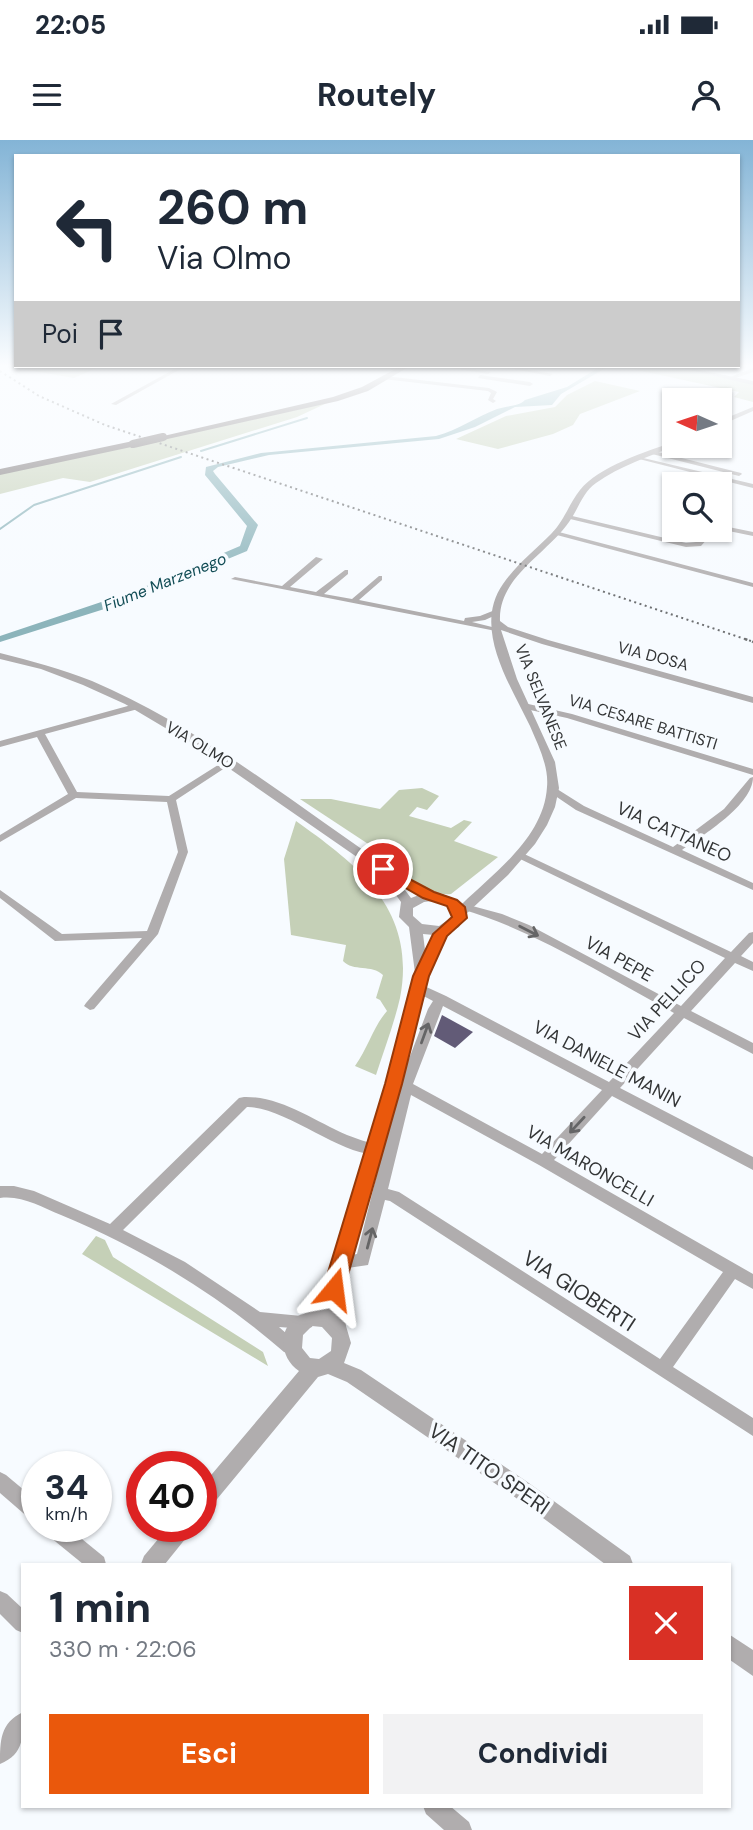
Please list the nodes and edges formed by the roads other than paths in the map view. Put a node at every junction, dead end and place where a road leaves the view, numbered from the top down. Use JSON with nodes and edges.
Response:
{"nodes":[{"id":1,"x":134,"y":444,"type":"edge"},
{"id":2,"x":662,"y":449,"type":"edge"},
{"id":3,"x":654,"y":453,"type":"junction"},
{"id":4,"x":641,"y":458,"type":"junction"},
{"id":5,"x":0,"y":472,"type":"edge"},
{"id":6,"x":753,"y":478,"type":"edge"},
{"id":7,"x":753,"y":486,"type":"edge"},
{"id":8,"x":568,"y":517,"type":"junction"},
{"id":9,"x":732,"y":530,"type":"edge"},
{"id":10,"x":555,"y":533,"type":"junction"},
{"id":11,"x":753,"y":534,"type":"edge"},
{"id":12,"x":662,"y":539,"type":"edge"},
{"id":13,"x":673,"y":542,"type":"edge"},
{"id":14,"x":700,"y":542,"type":"edge"},
{"id":15,"x":319,"y":559,"type":"dead end"},
{"id":16,"x":345,"y":572,"type":"dead end"},
{"id":17,"x":379,"y":578,"type":"dead end"},
{"id":18,"x":235,"y":579,"type":"dead end"},
{"id":19,"x":753,"y":585,"type":"edge"},
{"id":20,"x":284,"y":588,"type":"junction"},
{"id":21,"x":319,"y":594,"type":"junction"},
{"id":22,"x":354,"y":601,"type":"junction"},
{"id":23,"x":457,"y":620,"type":"junction"},
{"id":24,"x":496,"y":624,"type":"junction"},
{"id":25,"x":525,"y":638,"type":"junction"},
{"id":26,"x":508,"y":645,"type":"junction"},
{"id":27,"x":0,"y":656,"type":"edge"},
{"id":28,"x":753,"y":699,"type":"edge"},
{"id":29,"x":524,"y":706,"type":"junction"},
{"id":30,"x":135,"y":707,"type":"junction"},
{"id":31,"x":40,"y":733,"type":"junction"},
{"id":32,"x":0,"y":744,"type":"edge"},
{"id":33,"x":229,"y":762,"type":"junction"},
{"id":34,"x":753,"y":772,"type":"edge"},
{"id":35,"x":753,"y":780,"type":"edge"},
{"id":36,"x":74,"y":795,"type":"junction"},
{"id":37,"x":552,"y":795,"type":"junction"},
{"id":38,"x":171,"y":799,"type":"junction"},
{"id":39,"x":580,"y":808,"type":"junction"},
{"id":40,"x":546,"y":812,"type":"junction"},
{"id":41,"x":0,"y":839,"type":"edge"},
{"id":42,"x":674,"y":851,"type":"junction"},
{"id":43,"x":520,"y":855,"type":"junction"},
{"id":44,"x":507,"y":867,"type":"junction"},
{"id":45,"x":383,"y":869,"type":"junction"},
{"id":46,"x":753,"y":887,"type":"edge"},
{"id":47,"x":0,"y":893,"type":"edge"},
{"id":48,"x":439,"y":898,"type":"junction"},
{"id":49,"x":408,"y":906,"type":"junction"},
{"id":50,"x":463,"y":910,"type":"junction"},
{"id":51,"x":415,"y":926,"type":"junction"},
{"id":52,"x":445,"y":929,"type":"junction"},
{"id":53,"x":152,"y":934,"type":"junction"},
{"id":54,"x":753,"y":936,"type":"edge"},
{"id":55,"x":733,"y":957,"type":"junction"},
{"id":56,"x":753,"y":967,"type":"edge"},
{"id":57,"x":420,"y":982,"type":"junction"},
{"id":58,"x":442,"y":999,"type":"junction"},
{"id":59,"x":90,"y":1006,"type":"dead end"},
{"id":60,"x":681,"y":1013,"type":"junction"},
{"id":61,"x":753,"y":1049,"type":"edge"},
{"id":62,"x":400,"y":1085,"type":"junction"},
{"id":63,"x":611,"y":1088,"type":"junction"},
{"id":64,"x":373,"y":1149,"type":"junction"},
{"id":65,"x":544,"y":1161,"type":"junction"},
{"id":66,"x":753,"y":1164,"type":"edge"},
{"id":67,"x":0,"y":1192,"type":"edge"},
{"id":68,"x":381,"y":1193,"type":"junction"},
{"id":69,"x":113,"y":1230,"type":"junction"},
{"id":70,"x":341,"y":1263,"type":"junction"},
{"id":71,"x":733,"y":1270,"type":"junction"},
{"id":72,"x":753,"y":1282,"type":"edge"},
{"id":73,"x":334,"y":1289,"type":"junction"},
{"id":74,"x":260,"y":1319,"type":"junction"},
{"id":75,"x":310,"y":1321,"type":"junction"},
{"id":76,"x":341,"y":1334,"type":"junction"},
{"id":77,"x":307,"y":1359,"type":"junction"},
{"id":78,"x":662,"y":1369,"type":"junction"},
{"id":79,"x":354,"y":1376,"type":"junction"},
{"id":80,"x":753,"y":1428,"type":"edge"},
{"id":81,"x":0,"y":1481,"type":"edge"},
{"id":82,"x":217,"y":1483,"type":"edge"},
{"id":83,"x":21,"y":1499,"type":"edge"},
{"id":84,"x":71,"y":1542,"type":"edge"},
{"id":85,"x":170,"y":1542,"type":"edge"},
{"id":86,"x":96,"y":1563,"type":"edge"},
{"id":87,"x":153,"y":1563,"type":"edge"},
{"id":88,"x":621,"y":1563,"type":"edge"},
{"id":89,"x":0,"y":1601,"type":"edge"},
{"id":90,"x":21,"y":1621,"type":"edge"},
{"id":91,"x":731,"y":1647,"type":"edge"},
{"id":92,"x":753,"y":1664,"type":"edge"},
{"id":93,"x":21,"y":1726,"type":"edge"},
{"id":94,"x":0,"y":1752,"type":"edge"},
{"id":95,"x":436,"y":1808,"type":"edge"},
{"id":96,"x":461,"y":1830,"type":"edge"}],
"edges":[{"from":1,"to":5,"type":"main road","bridge":true},
{"from":2,"to":3,"type":"street"},
{"from":3,"to":4,"type":"street"},
{"from":3,"to":6,"type":"street"},
{"from":4,"to":7,"type":"street"},
{"from":4,"to":8,"type":"street"},
{"from":8,"to":10,"type":"street"},
{"from":8,"to":12,"type":"street"},
{"from":9,"to":11,"type":"street"},
{"from":10,"to":19,"type":"street"},
{"from":10,"to":24,"type":"street"},
{"from":13,"to":14,"type":"street"},
{"from":15,"to":20,"type":"street"},
{"from":16,"to":21,"type":"street"},
{"from":17,"to":22,"type":"street"},
{"from":18,"to":20,"type":"street"},
{"from":20,"to":21,"type":"street"},
{"from":21,"to":22,"type":"street"},
{"from":22,"to":23,"type":"street"},
{"from":23,"to":24,"type":"street"},
{"from":23,"to":24,"type":"street"},
{"from":24,"to":25,"type":"street"},
{"from":24,"to":25,"type":"street"},
{"from":24,"to":26,"type":"street","name":"VIA SELVANESE"},
{"from":25,"to":26,"type":"street"},
{"from":25,"to":28,"type":"street","name":"VIA DOSA"},
{"from":26,"to":29,"type":"street","name":"VIA SELVANESE"},
{"from":27,"to":30,"type":"street","name":"VIA OLMO"},
{"from":29,"to":34,"type":"street","name":"VIA CESARE BATTISTI"},
{"from":29,"to":37,"type":"street","name":"VIA SELVANESE"},
{"from":30,"to":31,"type":"street"},
{"from":30,"to":33,"type":"street","name":"VIA OLMO"},
{"from":31,"to":32,"type":"street"},
{"from":31,"to":36,"type":"street"},
{"from":33,"to":38,"type":"street"},
{"from":33,"to":45,"type":"street","name":"VIA OLMO"},
{"from":35,"to":42,"type":"street"},
{"from":36,"to":38,"type":"street"},
{"from":36,"to":41,"type":"street"},
{"from":37,"to":39,"type":"street","name":"VIA CATTANEO"},
{"from":37,"to":40,"type":"street"},
{"from":38,"to":53,"type":"street"},
{"from":39,"to":40,"type":"street"},
{"from":39,"to":42,"type":"street","name":"VIA CATTANEO"},
{"from":40,"to":43,"type":"street"},
{"from":42,"to":46,"type":"street","name":"VIA CATTANEO"},
{"from":43,"to":44,"type":"street"},
{"from":43,"to":55,"type":"street","name":"VIA PELLICO"},
{"from":44,"to":48,"type":"street"},
{"from":44,"to":50,"type":"street"},
{"from":45,"to":48,"type":"street","name":"VIA OLMO"},
{"from":45,"to":49,"type":"street","name":"VIA OLMO"},
{"from":47,"to":53,"type":"street"},
{"from":48,"to":49,"type":"street"},
{"from":48,"to":50,"type":"street","name":"VIA OLMO"},
{"from":49,"to":51,"type":"street","name":"VIA OLMO"},
{"from":50,"to":52,"type":"street","name":"VIA OLMO"},
{"from":50,"to":60,"type":"street","name":"VIA PEPE","one_way":true},
{"from":51,"to":52,"type":"street"},
{"from":51,"to":57,"type":"street","name":"VIA OLMO"},
{"from":52,"to":57,"type":"street","name":"VIA OLMO"},
{"from":53,"to":59,"type":"street"},
{"from":54,"to":55,"type":"street","name":"VIA PELLICO"},
{"from":55,"to":56,"type":"street","name":"VIA PELLICO"},
{"from":55,"to":60,"type":"street","name":"VIA PELLICO"},
{"from":57,"to":58,"type":"street","name":"VIA DANIELE MANIN"},
{"from":57,"to":62,"type":"street","name":"VIA OLMO"},
{"from":62,"to":58,"type":"street","name":"VIA OLMO","one_way":true},
{"from":58,"to":63,"type":"street","name":"VIA DANIELE MANIN"},
{"from":60,"to":61,"type":"street","name":"VIA PEPE"},
{"from":60,"to":63,"type":"street","name":"VIA PELLICO"},
{"from":62,"to":64,"type":"street","name":"VIA OLMO"},
{"from":62,"to":65,"type":"street","name":"VIA MARONCELLI"},
{"from":62,"to":68,"type":"street","name":"VIA OLMO"},
{"from":63,"to":65,"type":"street","name":"VIA PELLICO","one_way":true},
{"from":63,"to":66,"type":"street","name":"VIA DANIELE MANIN"},
{"from":64,"to":69,"type":"street"},
{"from":64,"to":70,"type":"street","name":"VIA OLMO"},
{"from":65,"to":71,"type":"street","name":"VIA MARONCELLI"},
{"from":67,"to":69,"type":"street"},
{"from":70,"to":68,"type":"street","name":"VIA OLMO","one_way":true},
{"from":68,"to":78,"type":"street","name":"VIA GIOBERTI"},
{"from":69,"to":74,"type":"street"},
{"from":70,"to":73,"type":"street","name":"VIA OLMO"},
{"from":71,"to":72,"type":"street","name":"VIA MARONCELLI"},
{"from":71,"to":78,"type":"street"},
{"from":73,"to":75,"type":"street"},
{"from":73,"to":76,"type":"street"},
{"from":74,"to":75,"type":"street"},
{"from":74,"to":77,"type":"street"},
{"from":75,"to":76,"type":"street"},
{"from":75,"to":77,"type":"street"},
{"from":76,"to":77,"type":"street"},
{"from":76,"to":79,"type":"street"},
{"from":77,"to":79,"type":"street","name":"VIA TITO SPERI"},
{"from":77,"to":82,"type":"street"},
{"from":78,"to":80,"type":"street","name":"VIA GIOBERTI"},
{"from":79,"to":88,"type":"street","name":"VIA TITO SPERI"},
{"from":81,"to":83,"type":"street"},
{"from":84,"to":86,"type":"street"},
{"from":85,"to":87,"type":"street"},
{"from":89,"to":90,"type":"street"},
{"from":91,"to":92,"type":"street"},
{"from":93,"to":94,"type":"street"},
{"from":95,"to":96,"type":"street"}]}
